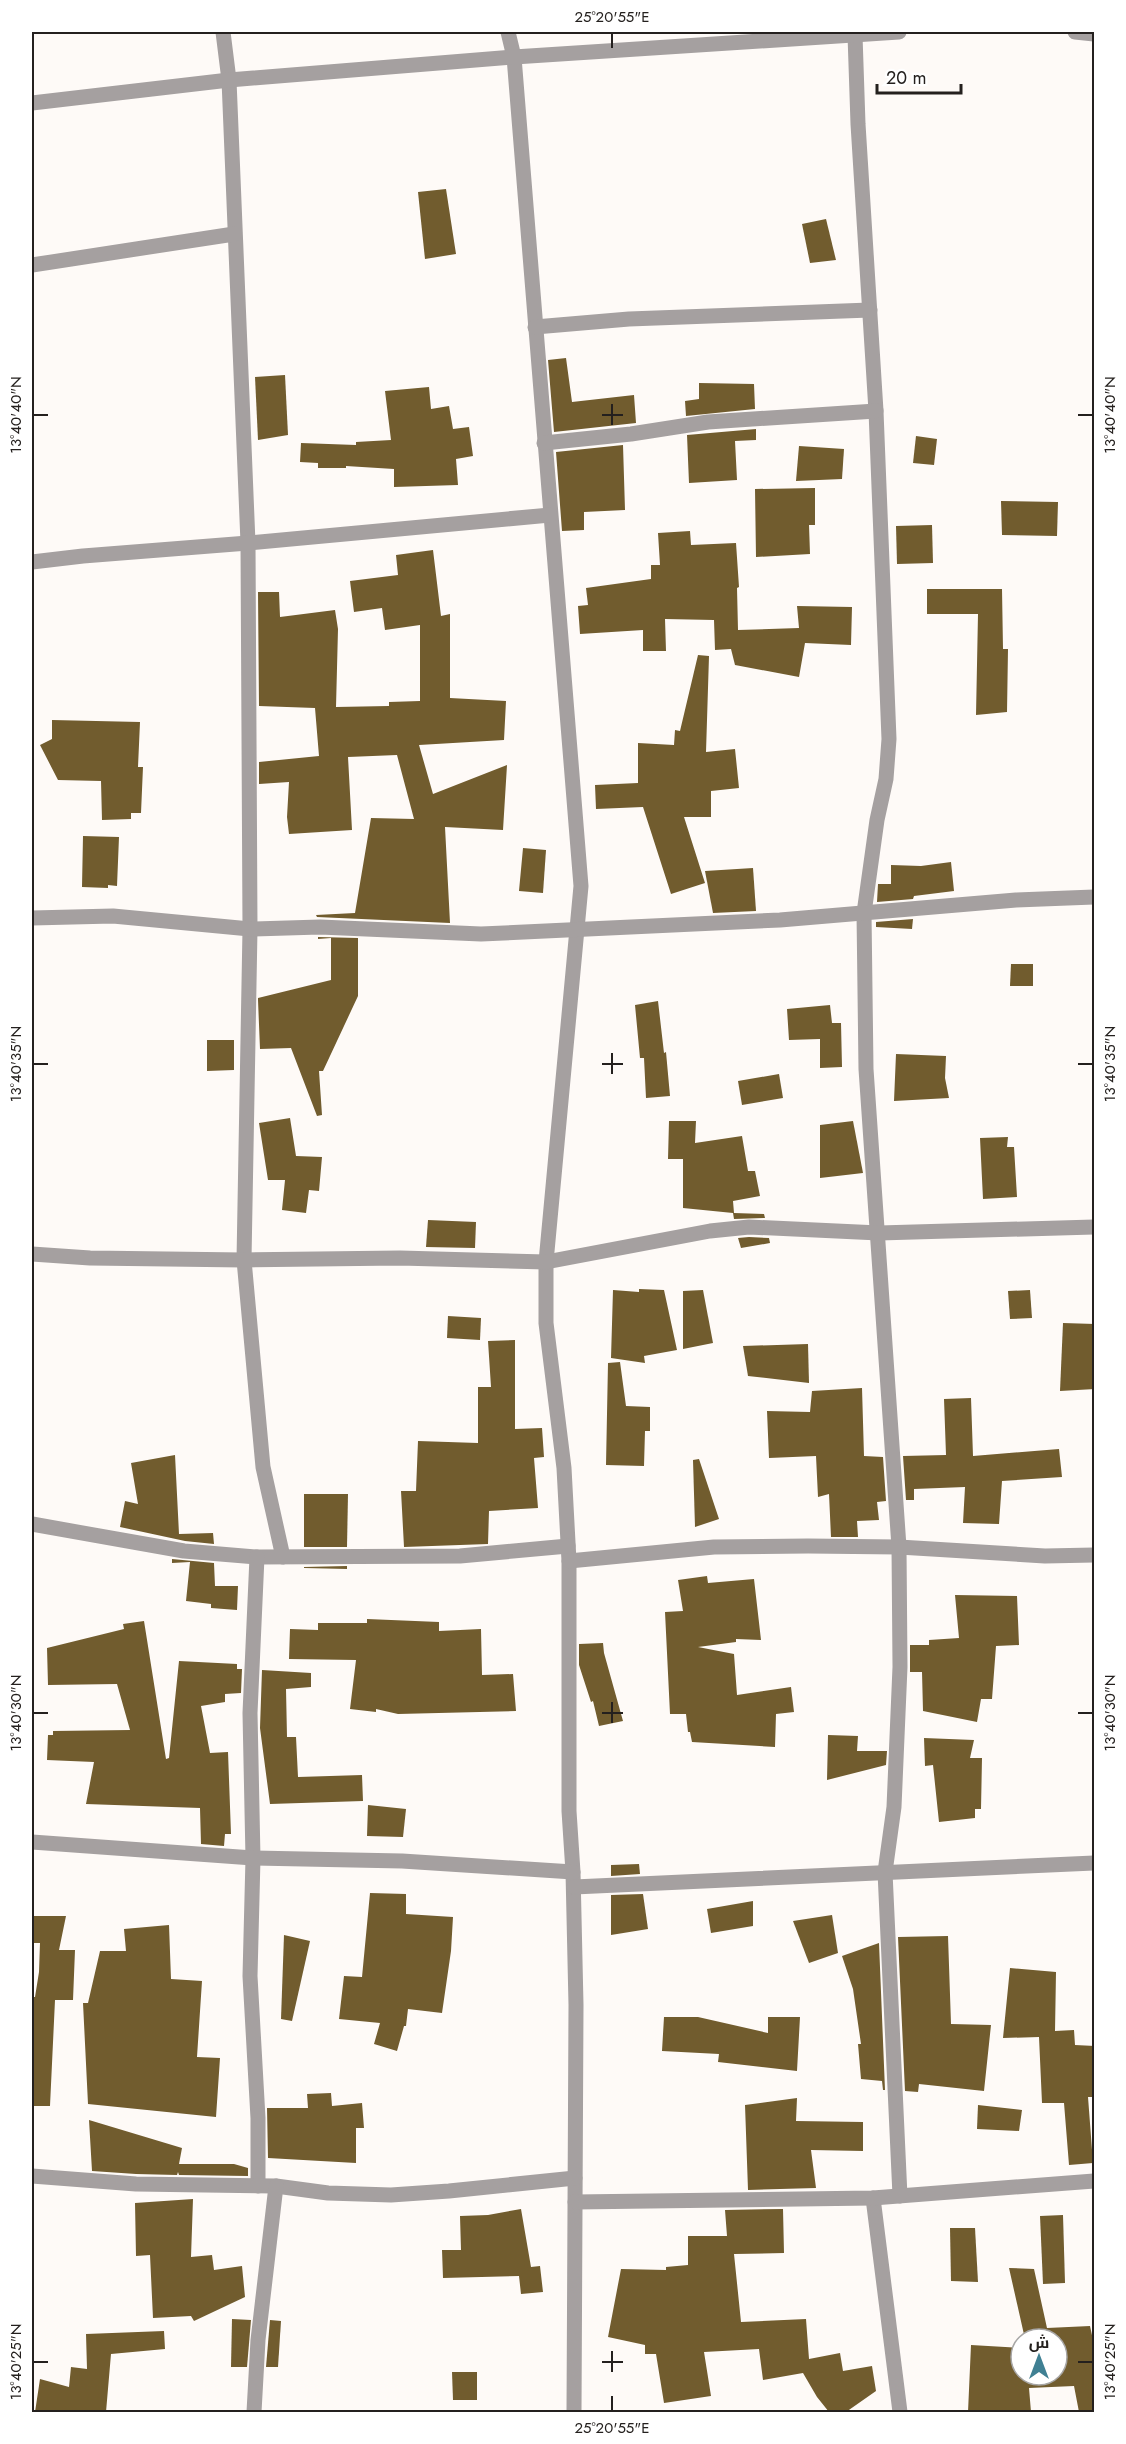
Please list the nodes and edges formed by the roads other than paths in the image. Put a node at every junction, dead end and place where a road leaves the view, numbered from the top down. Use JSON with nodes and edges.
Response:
{"nodes":[{"id":1,"x":223,"y":32,"type":"edge"},
{"id":2,"x":508,"y":32,"type":"edge"},
{"id":3,"x":899,"y":32,"type":"edge"},
{"id":4,"x":1075,"y":32,"type":"edge"},
{"id":5,"x":1095,"y":34,"type":"edge"},
{"id":6,"x":855,"y":35,"type":"junction"},
{"id":7,"x":514,"y":57,"type":"junction"},
{"id":8,"x":229,"y":80,"type":"junction"},
{"id":9,"x":32,"y":103,"type":"edge"},
{"id":10,"x":234,"y":234,"type":"junction"},
{"id":11,"x":32,"y":265,"type":"edge"},
{"id":12,"x":870,"y":310,"type":"junction"},
{"id":13,"x":535,"y":327,"type":"junction"},
{"id":14,"x":876,"y":411,"type":"junction"},
{"id":15,"x":544,"y":443,"type":"junction"},
{"id":16,"x":550,"y":515,"type":"junction"},
{"id":17,"x":248,"y":543,"type":"junction"},
{"id":18,"x":32,"y":562,"type":"edge"},
{"id":19,"x":1095,"y":897,"type":"edge"},
{"id":20,"x":864,"y":913,"type":"junction"},
{"id":21,"x":32,"y":918,"type":"edge"},
{"id":22,"x":250,"y":929,"type":"junction"},
{"id":23,"x":575,"y":930,"type":"junction"},
{"id":24,"x":1095,"y":1227,"type":"edge"},
{"id":25,"x":879,"y":1233,"type":"junction"},
{"id":26,"x":32,"y":1254,"type":"edge"},
{"id":27,"x":244,"y":1260,"type":"junction"},
{"id":28,"x":546,"y":1262,"type":"junction"},
{"id":29,"x":32,"y":1524,"type":"edge"},
{"id":30,"x":899,"y":1547,"type":"junction"},
{"id":31,"x":569,"y":1554,"type":"junction"},
{"id":32,"x":1095,"y":1555,"type":"edge"},
{"id":33,"x":257,"y":1557,"type":"junction"},
{"id":34,"x":283,"y":1557,"type":"junction"},
{"id":35,"x":32,"y":1842,"type":"edge"},
{"id":36,"x":252,"y":1858,"type":"junction"},
{"id":37,"x":1095,"y":1863,"type":"edge"},
{"id":38,"x":573,"y":1872,"type":"junction"},
{"id":39,"x":885,"y":1872,"type":"junction"},
{"id":40,"x":574,"y":1887,"type":"junction"},
{"id":41,"x":32,"y":2176,"type":"edge"},
{"id":42,"x":575,"y":2178,"type":"junction"},
{"id":43,"x":1095,"y":2181,"type":"edge"},
{"id":44,"x":258,"y":2186,"type":"junction"},
{"id":45,"x":276,"y":2186,"type":"junction"},
{"id":46,"x":900,"y":2196,"type":"junction"},
{"id":47,"x":873,"y":2198,"type":"junction"},
{"id":48,"x":575,"y":2202,"type":"junction"},
{"id":49,"x":254,"y":2412,"type":"edge"},
{"id":50,"x":574,"y":2412,"type":"edge"},
{"id":51,"x":900,"y":2412,"type":"edge"}],
"edges":[{"from":1,"to":8,"type":"street"},
{"from":2,"to":7,"type":"street"},
{"from":3,"to":6,"type":"street"},
{"from":4,"to":5,"type":"street"},
{"from":6,"to":7,"type":"street"},
{"from":6,"to":12,"type":"street"},
{"from":7,"to":8,"type":"street"},
{"from":7,"to":13,"type":"street"},
{"from":8,"to":9,"type":"street"},
{"from":8,"to":10,"type":"street"},
{"from":10,"to":11,"type":"street"},
{"from":10,"to":17,"type":"street"},
{"from":12,"to":13,"type":"street"},
{"from":12,"to":14,"type":"street"},
{"from":13,"to":15,"type":"street"},
{"from":14,"to":15,"type":"street"},
{"from":14,"to":20,"type":"street"},
{"from":15,"to":16,"type":"street"},
{"from":16,"to":17,"type":"street"},
{"from":16,"to":23,"type":"street"},
{"from":17,"to":18,"type":"street"},
{"from":17,"to":22,"type":"street"},
{"from":19,"to":20,"type":"street"},
{"from":20,"to":23,"type":"street"},
{"from":20,"to":25,"type":"street"},
{"from":21,"to":22,"type":"street"},
{"from":22,"to":23,"type":"street"},
{"from":22,"to":27,"type":"street"},
{"from":23,"to":28,"type":"street"},
{"from":24,"to":25,"type":"street"},
{"from":25,"to":28,"type":"street"},
{"from":25,"to":30,"type":"street"},
{"from":26,"to":27,"type":"street"},
{"from":27,"to":28,"type":"street"},
{"from":27,"to":34,"type":"street"},
{"from":28,"to":31,"type":"street"},
{"from":29,"to":33,"type":"street"},
{"from":30,"to":31,"type":"street"},
{"from":30,"to":32,"type":"street"},
{"from":30,"to":39,"type":"street"},
{"from":31,"to":34,"type":"street"},
{"from":31,"to":38,"type":"street"},
{"from":33,"to":34,"type":"street"},
{"from":33,"to":36,"type":"street"},
{"from":35,"to":36,"type":"street"},
{"from":36,"to":38,"type":"street"},
{"from":36,"to":44,"type":"street"},
{"from":37,"to":39,"type":"street"},
{"from":38,"to":40,"type":"street"},
{"from":39,"to":40,"type":"street"},
{"from":39,"to":46,"type":"street"},
{"from":40,"to":42,"type":"street"},
{"from":41,"to":44,"type":"street"},
{"from":42,"to":45,"type":"street"},
{"from":42,"to":48,"type":"street"},
{"from":43,"to":46,"type":"street"},
{"from":44,"to":45,"type":"street"},
{"from":45,"to":49,"type":"street"},
{"from":46,"to":47,"type":"street"},
{"from":47,"to":48,"type":"street"},
{"from":47,"to":51,"type":"street"},
{"from":48,"to":50,"type":"street"}]}
